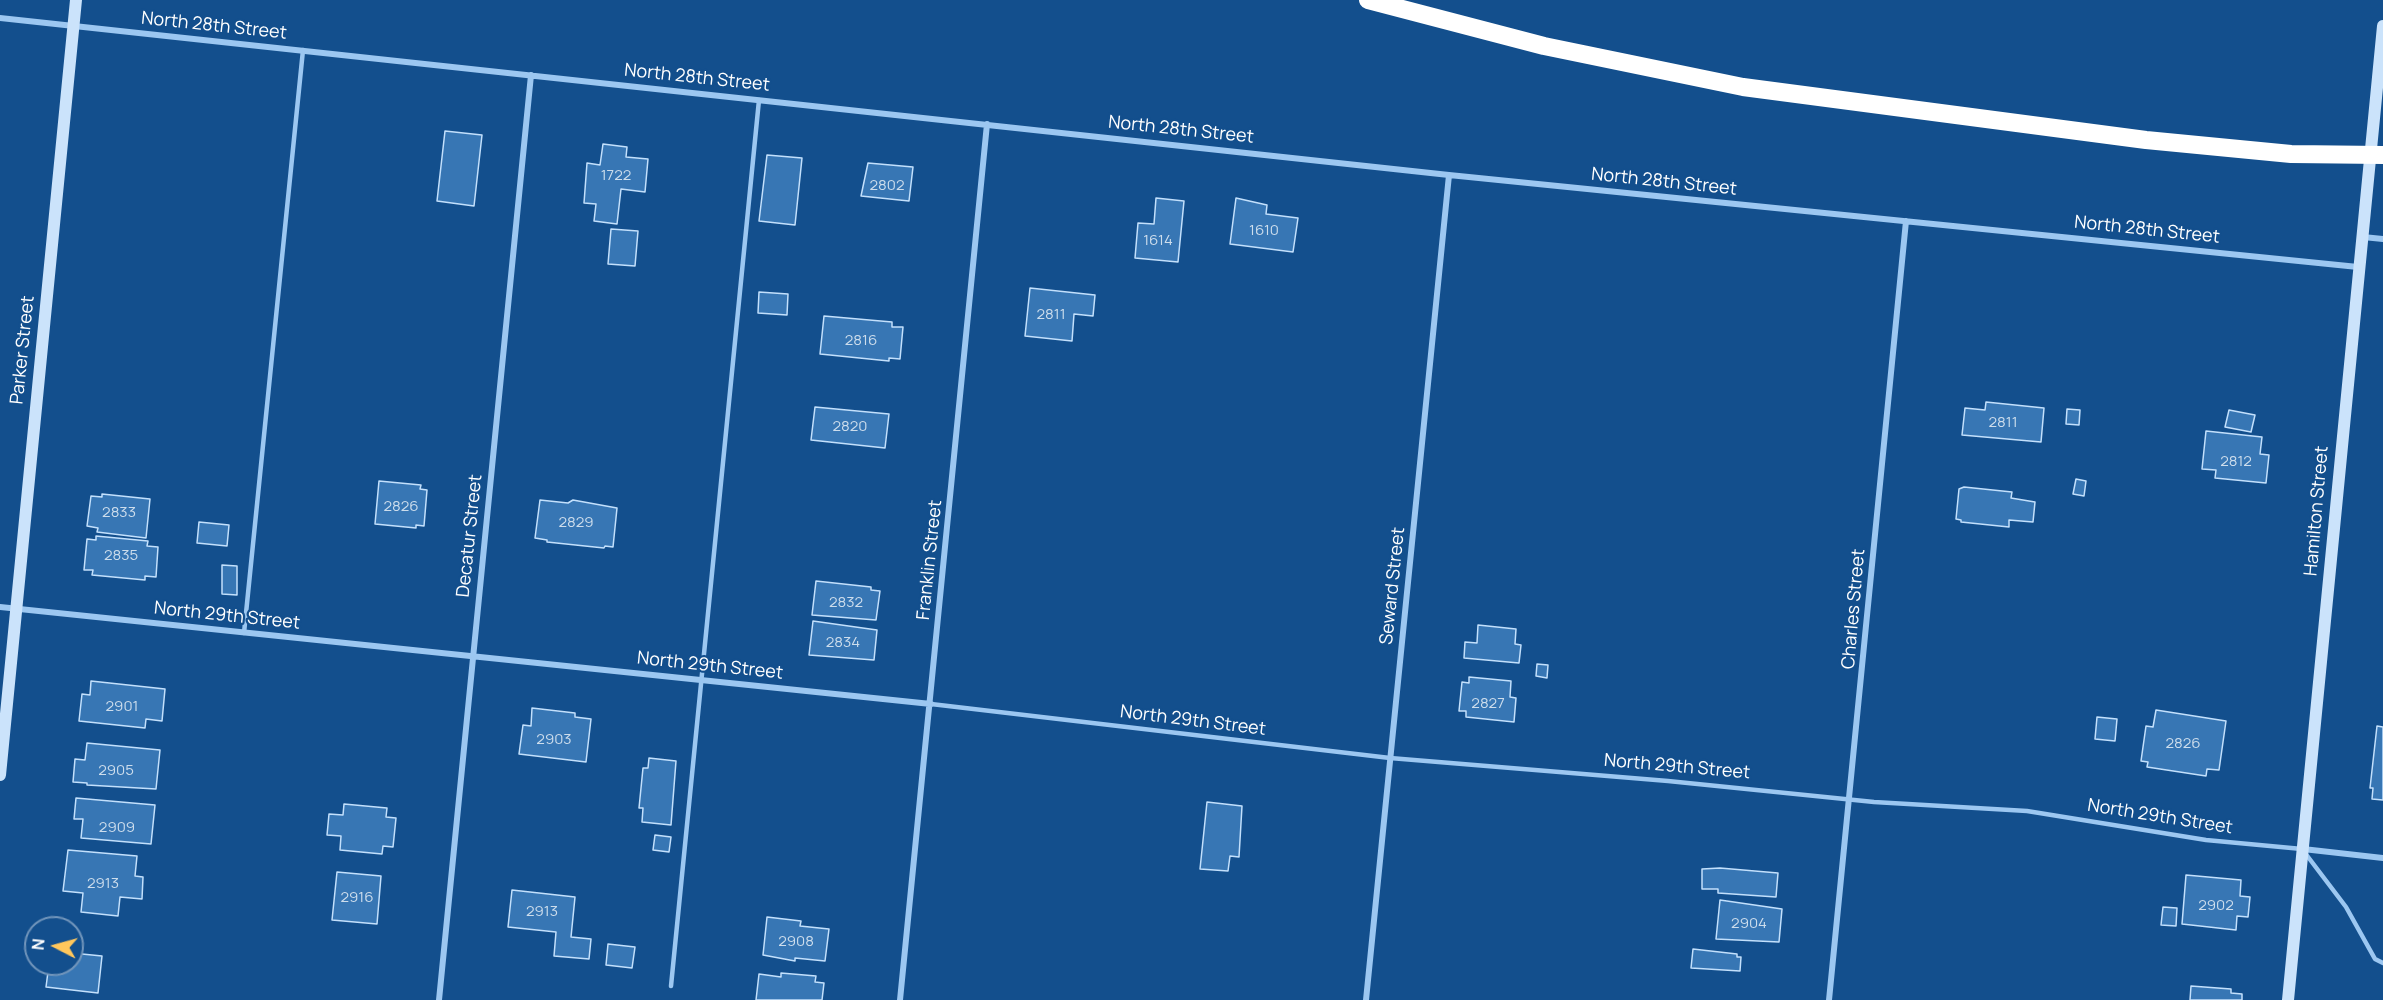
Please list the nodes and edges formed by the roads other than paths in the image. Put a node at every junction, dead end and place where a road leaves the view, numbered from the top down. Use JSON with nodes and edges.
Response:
{"nodes":[{"id":1,"x":76,"y":0,"type":"edge"},
{"id":2,"x":1368,"y":0,"type":"edge"},
{"id":3,"x":0,"y":18,"type":"edge"},
{"id":4,"x":73,"y":26,"type":"junction"},
{"id":5,"x":2383,"y":27,"type":"edge"},
{"id":6,"x":303,"y":50,"type":"junction"},
{"id":7,"x":531,"y":75,"type":"junction"},
{"id":8,"x":759,"y":100,"type":"junction"},
{"id":9,"x":987,"y":124,"type":"junction"},
{"id":10,"x":2376,"y":155,"type":"edge"},
{"id":11,"x":1449,"y":175,"type":"junction"},
{"id":12,"x":1906,"y":221,"type":"junction"},
{"id":13,"x":2362,"y":237,"type":"junction"},
{"id":14,"x":2383,"y":239,"type":"edge"},
{"id":15,"x":2358,"y":267,"type":"junction"},
{"id":16,"x":0,"y":607,"type":"edge"},
{"id":17,"x":16,"y":608,"type":"junction"},
{"id":18,"x":244,"y":633,"type":"junction"},
{"id":19,"x":474,"y":657,"type":"junction"},
{"id":20,"x":701,"y":680,"type":"junction"},
{"id":21,"x":931,"y":704,"type":"junction"},
{"id":22,"x":1390,"y":758,"type":"junction"},
{"id":23,"x":0,"y":775,"type":"edge"},
{"id":24,"x":1850,"y":800,"type":"junction"},
{"id":25,"x":2302,"y":849,"type":"junction"},
{"id":26,"x":2383,"y":858,"type":"edge"},
{"id":27,"x":2383,"y":963,"type":"edge"},
{"id":28,"x":671,"y":986,"type":"dead end"},
{"id":29,"x":439,"y":1000,"type":"edge"},
{"id":30,"x":900,"y":1000,"type":"edge"},
{"id":31,"x":1366,"y":1000,"type":"edge"},
{"id":32,"x":1829,"y":1000,"type":"edge"},
{"id":33,"x":2288,"y":1000,"type":"edge"}],
"edges":[{"from":1,"to":4,"type":"main road","name":"Parker Street"},
{"from":2,"to":10,"type":"highway"},
{"from":3,"to":4,"type":"street","name":"North 28th Street"},
{"from":4,"to":6,"type":"street","name":"North 28th Street"},
{"from":4,"to":17,"type":"main road","name":"Parker Street"},
{"from":5,"to":10,"type":"main road","name":"Hamilton Street"},
{"from":6,"to":7,"type":"street","name":"North 28th Street"},
{"from":6,"to":18,"type":"lane"},
{"from":7,"to":8,"type":"street","name":"North 28th Street"},
{"from":7,"to":19,"type":"street","name":"Decatur Street"},
{"from":8,"to":9,"type":"street","name":"North 28th Street"},
{"from":8,"to":20,"type":"lane"},
{"from":9,"to":11,"type":"street","name":"North 28th Street"},
{"from":9,"to":21,"type":"street","name":"Franklin Street"},
{"from":10,"to":13,"type":"main road","name":"Hamilton Street"},
{"from":11,"to":12,"type":"street","name":"North 28th Street"},
{"from":11,"to":22,"type":"street","name":"Seward Street"},
{"from":12,"to":15,"type":"street","name":"North 28th Street"},
{"from":12,"to":24,"type":"street","name":"Charles Street"},
{"from":13,"to":14,"type":"street"},
{"from":13,"to":15,"type":"main road","name":"Hamilton Street"},
{"from":15,"to":25,"type":"main road","name":"Hamilton Street"},
{"from":16,"to":17,"type":"street","name":"North 29th Street"},
{"from":17,"to":18,"type":"street","name":"North 29th Street"},
{"from":17,"to":23,"type":"main road","name":"Parker Street"},
{"from":18,"to":19,"type":"street","name":"North 29th Street"},
{"from":19,"to":20,"type":"street","name":"North 29th Street"},
{"from":19,"to":29,"type":"street","name":"Decatur Street"},
{"from":20,"to":21,"type":"street","name":"North 29th Street"},
{"from":20,"to":28,"type":"lane"},
{"from":21,"to":22,"type":"lane","name":"North 29th Street"},
{"from":21,"to":30,"type":"street","name":"Franklin Street"},
{"from":22,"to":24,"type":"lane","name":"North 29th Street"},
{"from":22,"to":31,"type":"street","name":"Seward Street"},
{"from":24,"to":25,"type":"lane","name":"North 29th Street"},
{"from":24,"to":32,"type":"street","name":"Charles Street"},
{"from":25,"to":26,"type":"street","name":"North 29th Street"},
{"from":25,"to":27,"type":"lane"},
{"from":25,"to":33,"type":"main road","name":"Hamilton Street"}]}
